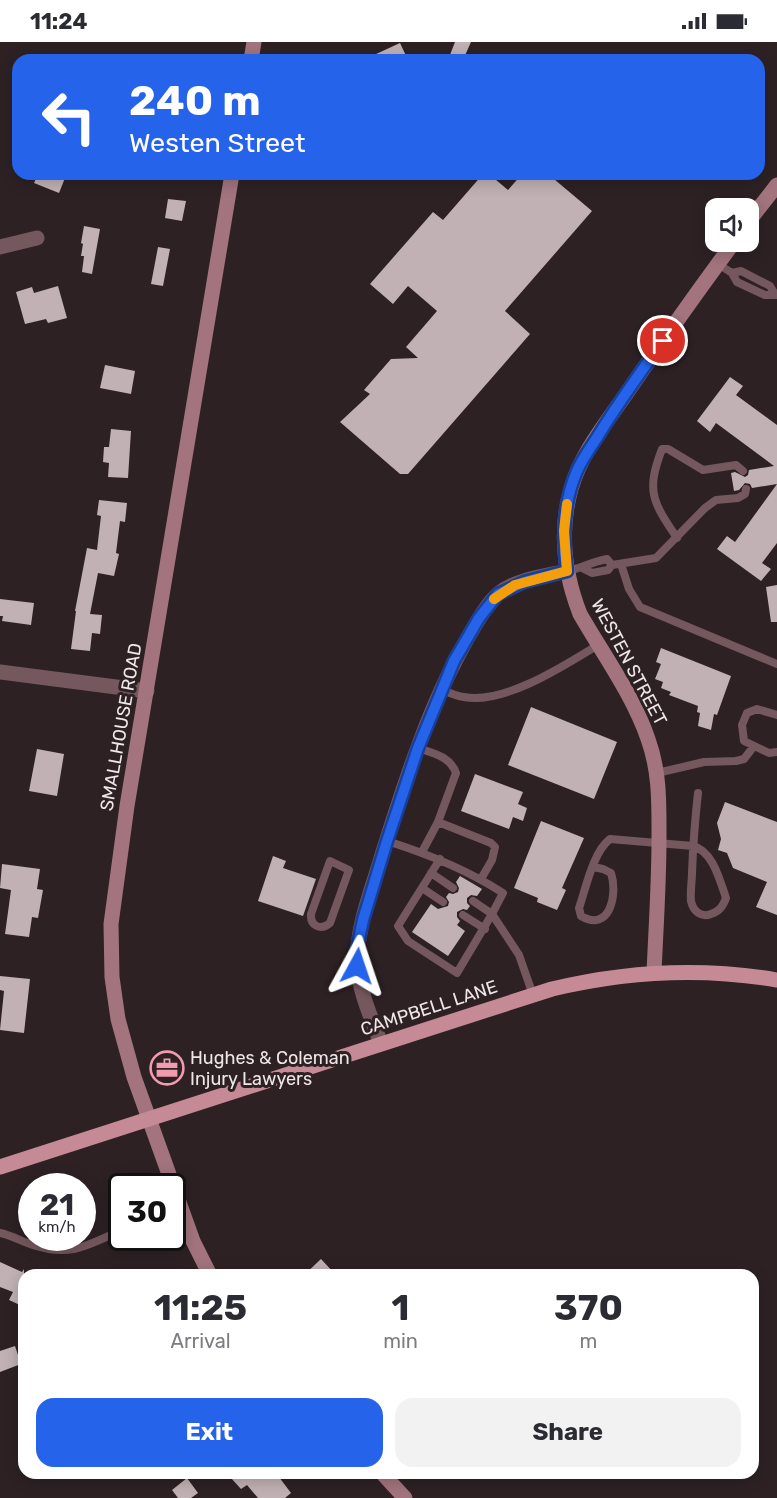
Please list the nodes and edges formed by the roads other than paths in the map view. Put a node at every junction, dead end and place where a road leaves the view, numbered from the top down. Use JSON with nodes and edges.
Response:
{"nodes":[{"id":1,"x":231,"y":180,"type":"edge"},
{"id":2,"x":777,"y":185,"type":"edge"},
{"id":3,"x":759,"y":208,"type":"edge"},
{"id":4,"x":37,"y":238,"type":"dead end"},
{"id":5,"x":0,"y":247,"type":"edge"},
{"id":6,"x":727,"y":252,"type":"edge"},
{"id":7,"x":718,"y":264,"type":"junction"},
{"id":8,"x":776,"y":295,"type":"edge"},
{"id":9,"x":743,"y":471,"type":"dead end"},
{"id":10,"x":746,"y":489,"type":"dead end"},
{"id":11,"x":677,"y":538,"type":"junction"},
{"id":12,"x":617,"y":564,"type":"junction"},
{"id":13,"x":574,"y":569,"type":"junction"},
{"id":14,"x":598,"y":645,"type":"junction"},
{"id":15,"x":777,"y":664,"type":"edge"},
{"id":16,"x":0,"y":672,"type":"edge"},
{"id":17,"x":441,"y":690,"type":"junction"},
{"id":18,"x":147,"y":691,"type":"junction"},
{"id":19,"x":777,"y":715,"type":"edge"},
{"id":20,"x":753,"y":746,"type":"junction"},
{"id":21,"x":418,"y":748,"type":"junction"},
{"id":22,"x":777,"y":752,"type":"edge"},
{"id":23,"x":657,"y":773,"type":"junction"},
{"id":24,"x":698,"y":793,"type":"dead end"},
{"id":25,"x":438,"y":822,"type":"junction"},
{"id":26,"x":387,"y":841,"type":"junction"},
{"id":27,"x":659,"y":844,"type":"junction"},
{"id":28,"x":693,"y":846,"type":"junction"},
{"id":29,"x":422,"y":852,"type":"junction"},
{"id":30,"x":440,"y":859,"type":"junction"},
{"id":31,"x":330,"y":861,"type":"joint"},
{"id":32,"x":594,"y":867,"type":"junction"},
{"id":33,"x":432,"y":873,"type":"junction"},
{"id":34,"x":481,"y":879,"type":"junction"},
{"id":35,"x":422,"y":888,"type":"junction"},
{"id":36,"x":453,"y":888,"type":"dead end"},
{"id":37,"x":473,"y":901,"type":"dead end"},
{"id":38,"x":443,"y":902,"type":"dead end"},
{"id":39,"x":492,"y":914,"type":"junction"},
{"id":40,"x":464,"y":915,"type":"dead end"},
{"id":41,"x":485,"y":929,"type":"junction"},
{"id":42,"x":654,"y":972,"type":"junction"},
{"id":43,"x":777,"y":980,"type":"edge"},
{"id":44,"x":533,"y":995,"type":"junction"},
{"id":45,"x":381,"y":1044,"type":"junction"},
{"id":46,"x":149,"y":1119,"type":"junction"},
{"id":47,"x":0,"y":1167,"type":"edge"},
{"id":48,"x":167,"y":1173,"type":"edge"},
{"id":49,"x":186,"y":1224,"type":"edge"},
{"id":50,"x":0,"y":1233,"type":"edge"},
{"id":51,"x":108,"y":1236,"type":"edge"},
{"id":52,"x":207,"y":1269,"type":"edge"},
{"id":53,"x":388,"y":1479,"type":"edge"},
{"id":54,"x":405,"y":1498,"type":"edge"}],
"edges":[{"from":1,"to":18,"type":"street","name":"SMALLHOUSE ROAD"},
{"from":2,"to":3,"type":"street"},
{"from":4,"to":5,"type":"street"},
{"from":6,"to":7,"type":"street","name":"WESTEN STREET"},
{"from":7,"to":8,"type":"lane"},
{"from":7,"to":13,"type":"street","name":"WESTEN STREET"},
{"from":9,"to":11,"type":"lane"},
{"from":10,"to":11,"type":"lane"},
{"from":11,"to":12,"type":"lane"},
{"from":12,"to":13,"type":"lane"},
{"from":12,"to":15,"type":"lane"},
{"from":13,"to":14,"type":"street","name":"WESTEN STREET"},
{"from":13,"to":17,"type":"street"},
{"from":14,"to":17,"type":"lane"},
{"from":14,"to":23,"type":"street","name":"WESTEN STREET"},
{"from":16,"to":18,"type":"street"},
{"from":17,"to":21,"type":"street"},
{"from":18,"to":46,"type":"street","name":"SMALLHOUSE ROAD"},
{"from":19,"to":20,"type":"lane"},
{"from":20,"to":22,"type":"lane"},
{"from":20,"to":23,"type":"lane"},
{"from":21,"to":25,"type":"lane"},
{"from":21,"to":26,"type":"street"},
{"from":23,"to":27,"type":"street","name":"WESTEN STREET"},
{"from":24,"to":28,"type":"lane"},
{"from":25,"to":29,"type":"lane"},
{"from":25,"to":34,"type":"lane"},
{"from":26,"to":29,"type":"lane"},
{"from":26,"to":45,"type":"street"},
{"from":27,"to":28,"type":"lane"},
{"from":27,"to":32,"type":"lane"},
{"from":27,"to":42,"type":"street","name":"WESTEN STREET"},
{"from":28,"to":28,"type":"lane"},
{"from":29,"to":30,"type":"lane"},
{"from":30,"to":33,"type":"lane"},
{"from":30,"to":34,"type":"lane"},
{"from":31,"to":31,"type":"lane"},
{"from":32,"to":32,"type":"lane"},
{"from":33,"to":35,"type":"lane"},
{"from":33,"to":36,"type":"lane"},
{"from":34,"to":39,"type":"lane"},
{"from":35,"to":38,"type":"lane"},
{"from":35,"to":41,"type":"lane"},
{"from":37,"to":39,"type":"lane"},
{"from":39,"to":41,"type":"lane"},
{"from":39,"to":44,"type":"lane"},
{"from":40,"to":41,"type":"lane"},
{"from":42,"to":43,"type":"main road","name":"CAMPBELL LANE"},
{"from":42,"to":44,"type":"main road","name":"CAMPBELL LANE"},
{"from":44,"to":45,"type":"main road","name":"CAMPBELL LANE"},
{"from":45,"to":46,"type":"main road","name":"CAMPBELL LANE"},
{"from":46,"to":47,"type":"main road","name":"CAMPBELL LANE"},
{"from":46,"to":48,"type":"street","name":"SMALLHOUSE ROAD"},
{"from":49,"to":52,"type":"street","name":"SMALLHOUSE ROAD"},
{"from":50,"to":51,"type":"lane"},
{"from":53,"to":54,"type":"street"}]}
